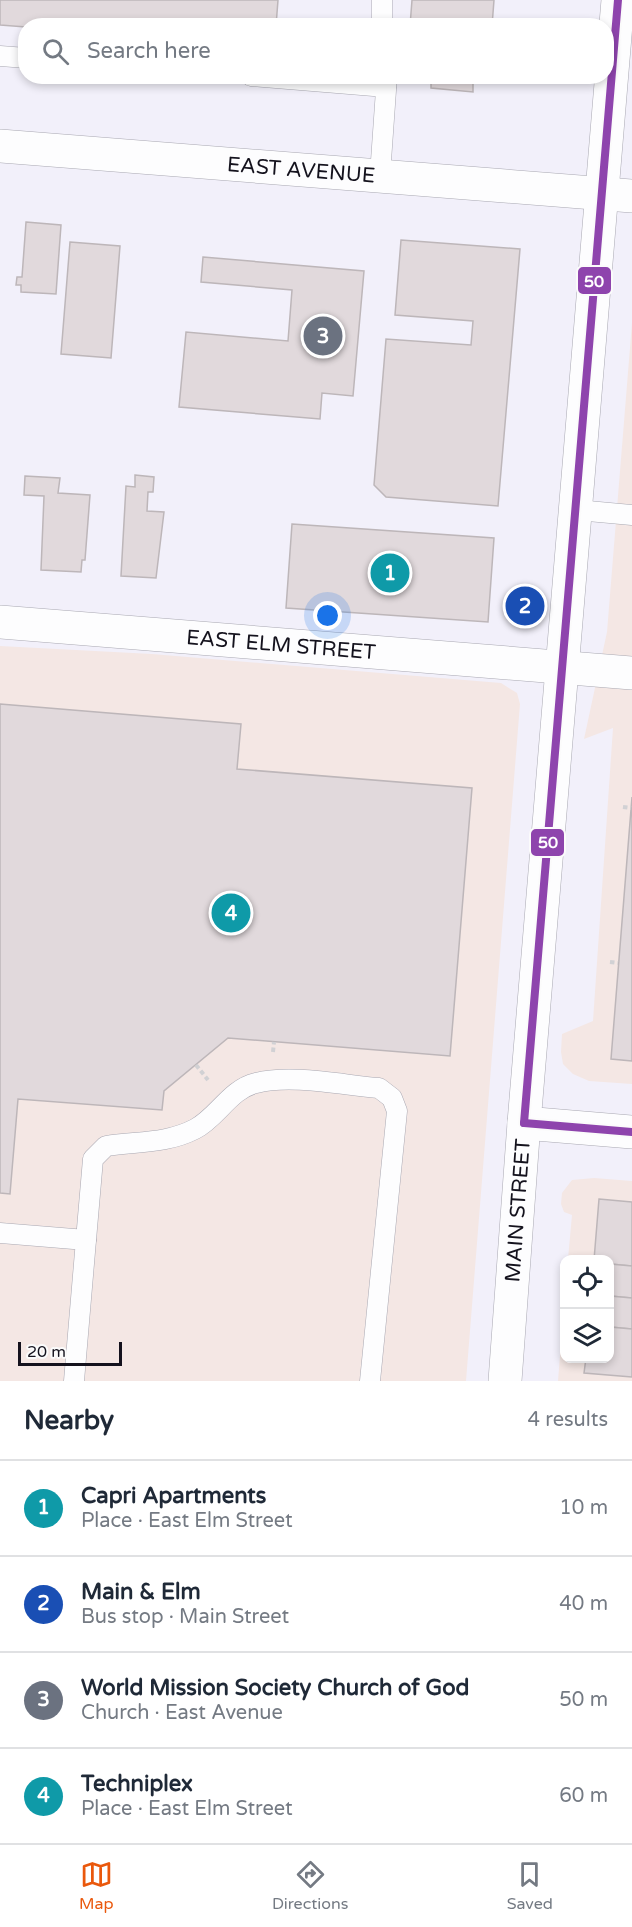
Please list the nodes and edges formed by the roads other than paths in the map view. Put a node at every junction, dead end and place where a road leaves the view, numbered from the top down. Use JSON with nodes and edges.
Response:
{"nodes":[{"id":1,"x":382,"y":0,"type":"edge"},
{"id":2,"x":618,"y":0,"type":"edge"},
{"id":3,"x":382,"y":18,"type":"edge"},
{"id":4,"x":0,"y":56,"type":"edge"},
{"id":5,"x":18,"y":57,"type":"edge"},
{"id":6,"x":386,"y":84,"type":"edge"},
{"id":7,"x":0,"y":146,"type":"edge"},
{"id":8,"x":380,"y":175,"type":"junction"},
{"id":9,"x":617,"y":195,"type":"edge"},
{"id":10,"x":577,"y":510,"type":"junction"},
{"id":11,"x":632,"y":515,"type":"edge"},
{"id":12,"x":0,"y":622,"type":"edge"},
{"id":13,"x":562,"y":668,"type":"junction"},
{"id":14,"x":632,"y":673,"type":"edge"},
{"id":15,"x":524,"y":1123,"type":"junction"},
{"id":16,"x":632,"y":1132,"type":"edge"},
{"id":17,"x":0,"y":1233,"type":"edge"},
{"id":18,"x":86,"y":1240,"type":"junction"},
{"id":19,"x":74,"y":1381,"type":"edge"},
{"id":20,"x":370,"y":1381,"type":"edge"},
{"id":21,"x":505,"y":1381,"type":"edge"}],
"edges":[{"from":1,"to":3,"type":"lane"},
{"from":2,"to":9,"type":"street","name":"MAIN STREET"},
{"from":4,"to":5,"type":"lane"},
{"from":6,"to":8,"type":"lane"},
{"from":7,"to":8,"type":"street","name":"EAST AVENUE"},
{"from":8,"to":9,"type":"street","name":"EAST AVENUE"},
{"from":9,"to":10,"type":"street","name":"MAIN STREET"},
{"from":10,"to":11,"type":"lane"},
{"from":10,"to":13,"type":"street","name":"MAIN STREET"},
{"from":12,"to":13,"type":"street","name":"EAST ELM STREET"},
{"from":13,"to":14,"type":"street","name":"EAST ELM STREET"},
{"from":13,"to":15,"type":"street","name":"MAIN STREET"},
{"from":15,"to":16,"type":"street"},
{"from":15,"to":21,"type":"street","name":"MAIN STREET"},
{"from":17,"to":18,"type":"lane"},
{"from":18,"to":19,"type":"lane"},
{"from":18,"to":20,"type":"lane"}]}
